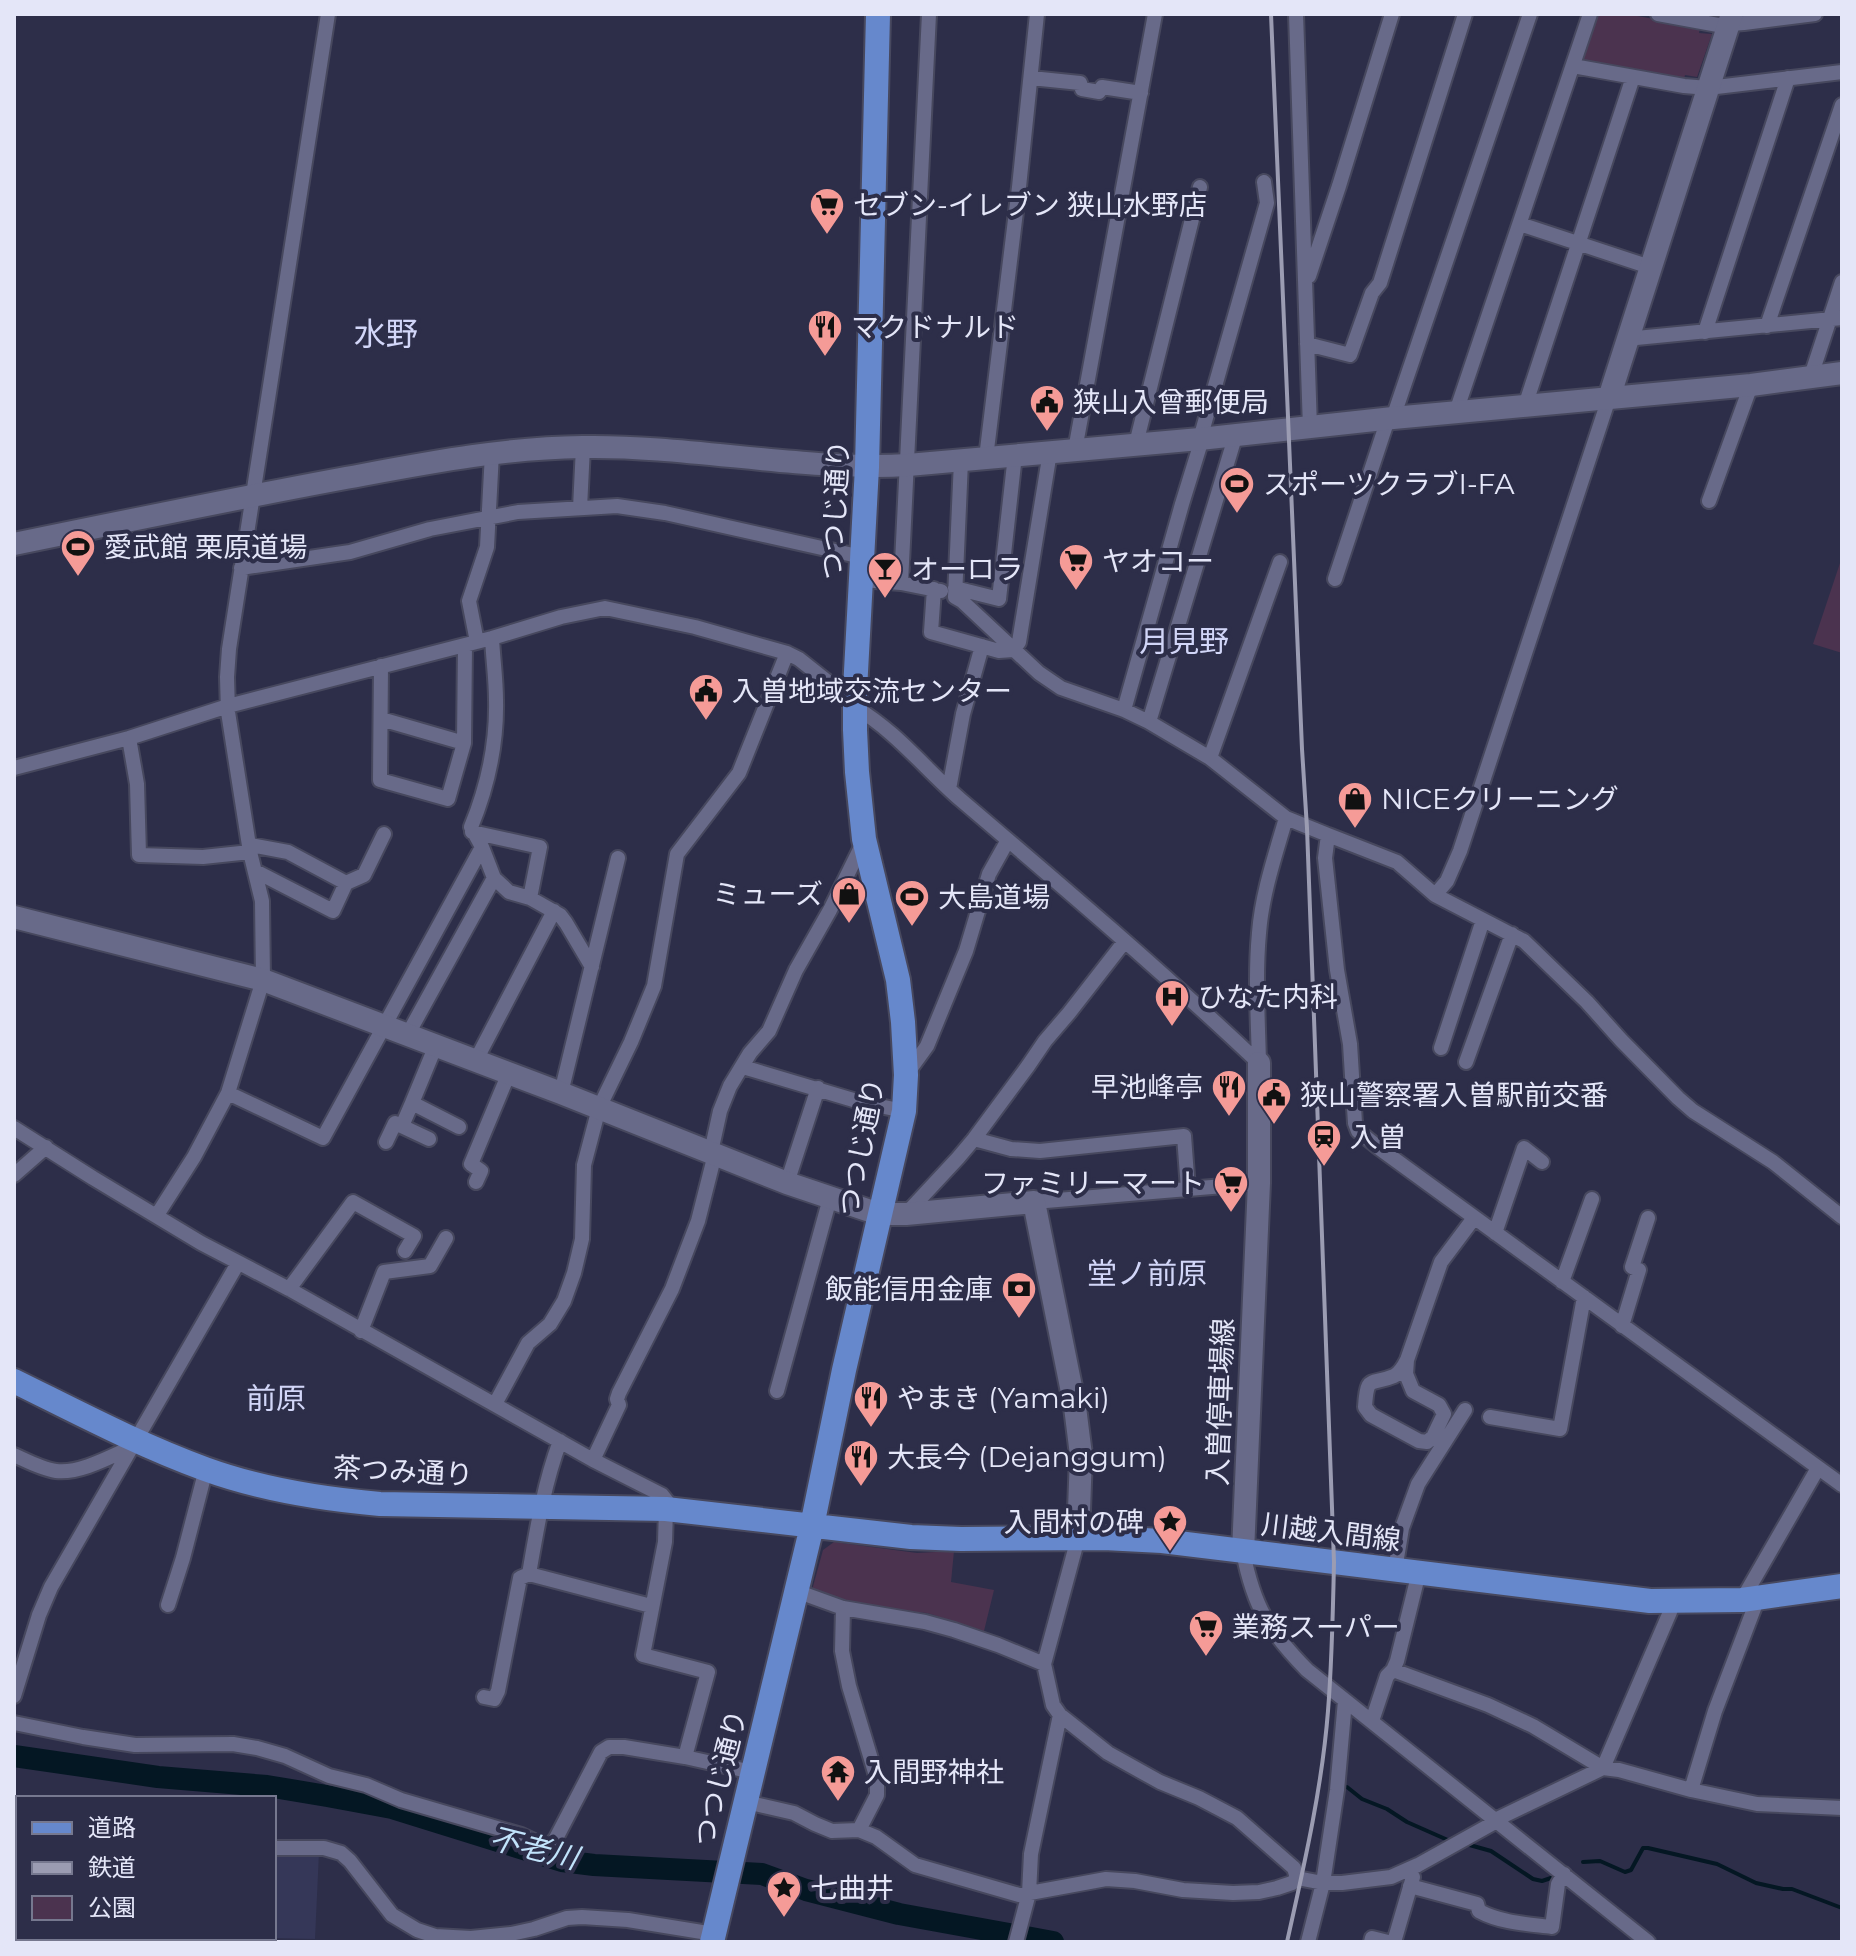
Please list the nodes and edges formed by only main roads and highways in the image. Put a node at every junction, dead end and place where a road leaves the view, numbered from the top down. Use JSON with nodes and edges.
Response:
{"nodes":[{"id":1,"x":878,"y":14,"type":"edge"},
{"id":2,"x":14,"y":1381,"type":"edge"},
{"id":3,"x":812,"y":1526,"type":"junction"},
{"id":4,"x":1842,"y":1586,"type":"edge"},
{"id":5,"x":713,"y":1938,"type":"edge"}],
"edges":[{"from":1,"to":3,"type":"main road","name":"つつじ通り"},
{"from":2,"to":3,"type":"main road","name":"茶つみ通り"},
{"from":3,"to":4,"type":"main road","name":"川越入間線"},
{"from":3,"to":5,"type":"main road","name":"つつじ通り"}]}
